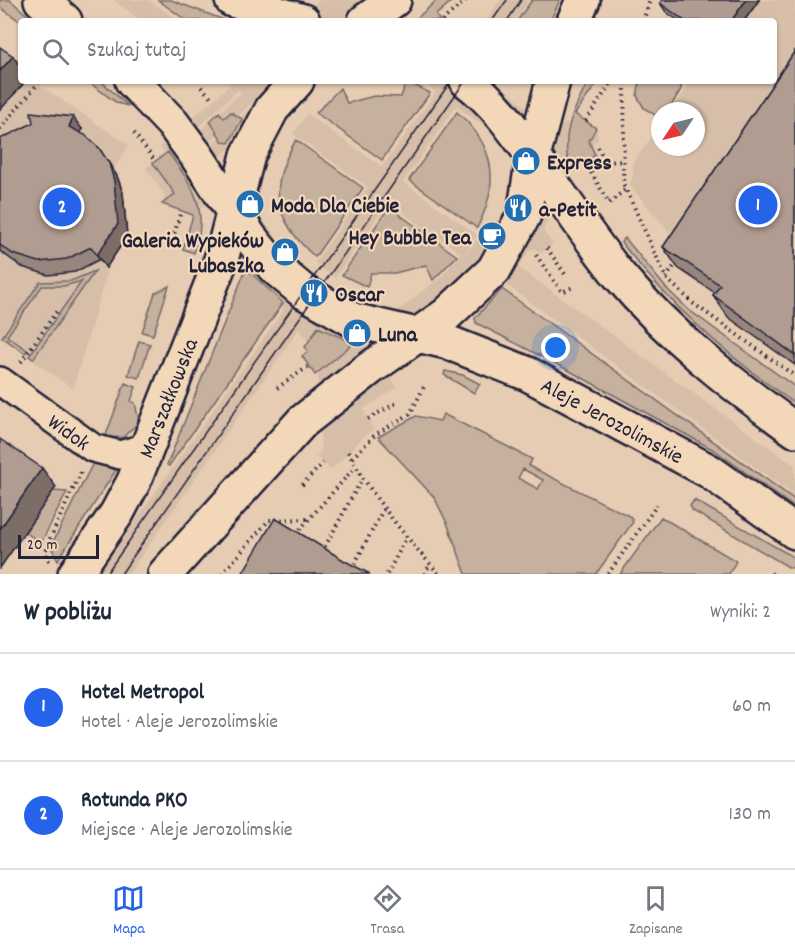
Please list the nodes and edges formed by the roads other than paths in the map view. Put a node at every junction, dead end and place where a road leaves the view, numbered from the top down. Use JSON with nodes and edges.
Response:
{"nodes":[{"id":1,"x":41,"y":0,"type":"edge"},
{"id":2,"x":232,"y":0,"type":"edge"},
{"id":3,"x":394,"y":0,"type":"edge"},
{"id":4,"x":583,"y":0,"type":"edge"},
{"id":5,"x":62,"y":18,"type":"edge"},
{"id":6,"x":293,"y":18,"type":"edge"},
{"id":7,"x":369,"y":18,"type":"edge"},
{"id":8,"x":575,"y":18,"type":"edge"},
{"id":9,"x":135,"y":84,"type":"edge"},
{"id":10,"x":294,"y":84,"type":"edge"},
{"id":11,"x":471,"y":84,"type":"edge"},
{"id":12,"x":552,"y":84,"type":"edge"},
{"id":13,"x":533,"y":157,"type":"junction"},
{"id":14,"x":234,"y":211,"type":"junction"},
{"id":15,"x":416,"y":335,"type":"junction"},
{"id":16,"x":0,"y":381,"type":"edge"},
{"id":17,"x":795,"y":430,"type":"edge"},
{"id":18,"x":148,"y":447,"type":"junction"},
{"id":19,"x":795,"y":532,"type":"edge"},
{"id":20,"x":66,"y":571,"type":"edge"},
{"id":21,"x":165,"y":574,"type":"edge"}],
"edges":[{"from":1,"to":5,"type":"main road"},
{"from":2,"to":6,"type":"main road"},
{"from":3,"to":7,"type":"main road"},
{"from":4,"to":8,"type":"main road"},
{"from":9,"to":14,"type":"main road"},
{"from":10,"to":14,"type":"main road","name":"Marszałkowska"},
{"from":11,"to":13,"type":"main road"},
{"from":12,"to":13,"type":"main road"},
{"from":13,"to":15,"type":"main road"},
{"from":13,"to":17,"type":"main road"},
{"from":14,"to":15,"type":"main road","name":"Aleje Jerozolimskie"},
{"from":14,"to":18,"type":"main road","name":"Marszałkowska"},
{"from":15,"to":19,"type":"main road","name":"Aleje Jerozolimskie"},
{"from":15,"to":21,"type":"main road"},
{"from":16,"to":18,"type":"street","name":"Widok"},
{"from":18,"to":20,"type":"main road","name":"Marszałkowska"}]}
